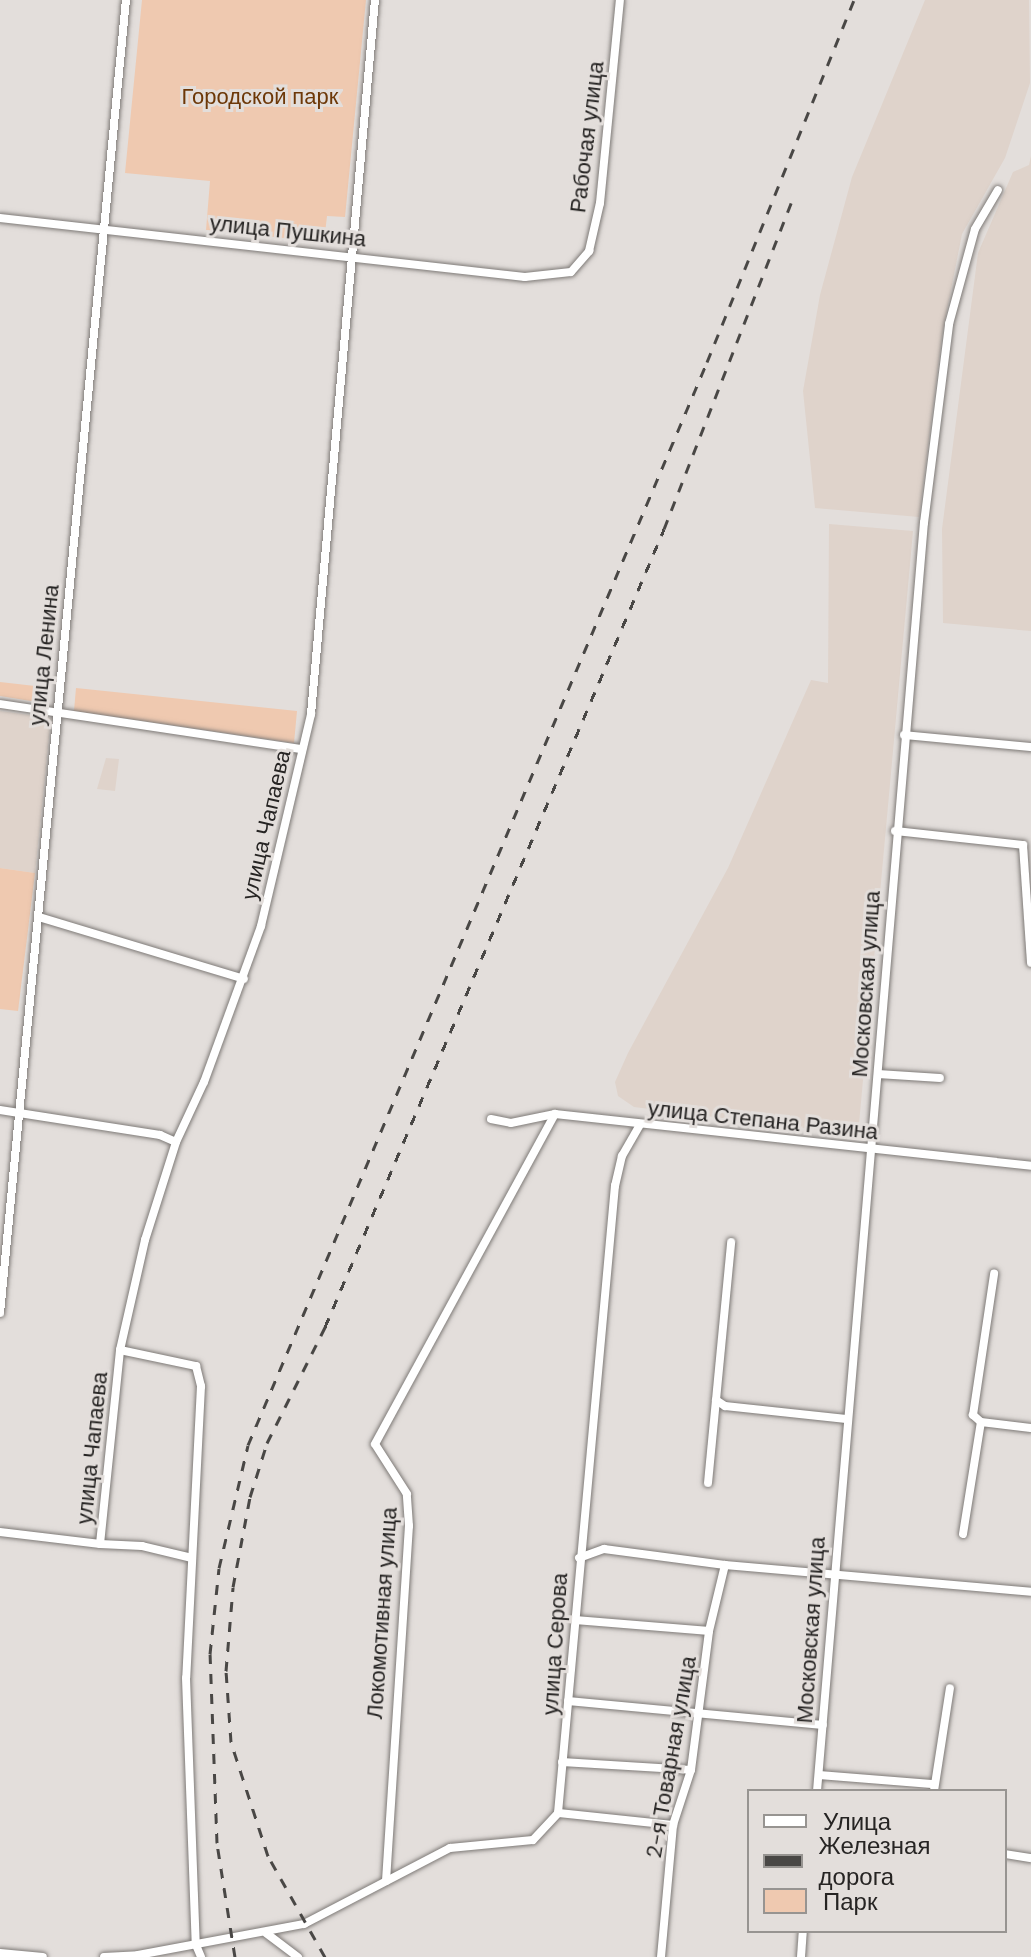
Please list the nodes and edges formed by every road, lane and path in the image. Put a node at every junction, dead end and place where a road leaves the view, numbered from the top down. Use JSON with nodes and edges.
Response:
{"nodes":[{"id":1,"x":126,"y":0,"type":"edge"},
{"id":2,"x":375,"y":0,"type":"edge"},
{"id":3,"x":620,"y":0,"type":"edge"},
{"id":4,"x":998,"y":190,"type":"dead end"},
{"id":5,"x":0,"y":218,"type":"edge"},
{"id":6,"x":104,"y":228,"type":"junction"},
{"id":7,"x":351,"y":256,"type":"junction"},
{"id":8,"x":571,"y":272,"type":"joint"},
{"id":9,"x":0,"y":704,"type":"edge"},
{"id":10,"x":56,"y":714,"type":"junction"},
{"id":11,"x":904,"y":735,"type":"junction"},
{"id":12,"x":1031,"y":747,"type":"edge"},
{"id":13,"x":302,"y":749,"type":"junction"},
{"id":14,"x":895,"y":831,"type":"junction"},
{"id":15,"x":39,"y":917,"type":"junction"},
{"id":16,"x":1031,"y":963,"type":"edge"},
{"id":17,"x":244,"y":979,"type":"junction"},
{"id":18,"x":878,"y":1074,"type":"junction"},
{"id":19,"x":940,"y":1078,"type":"dead end"},
{"id":20,"x":0,"y":1110,"type":"edge"},
{"id":21,"x":20,"y":1112,"type":"junction"},
{"id":22,"x":555,"y":1114,"type":"junction"},
{"id":23,"x":491,"y":1119,"type":"dead end"},
{"id":24,"x":640,"y":1125,"type":"junction"},
{"id":25,"x":176,"y":1142,"type":"junction"},
{"id":26,"x":870,"y":1150,"type":"junction"},
{"id":27,"x":1031,"y":1166,"type":"edge"},
{"id":28,"x":731,"y":1242,"type":"dead end"},
{"id":29,"x":994,"y":1274,"type":"dead end"},
{"id":30,"x":0,"y":1313,"type":"edge"},
{"id":31,"x":120,"y":1350,"type":"junction"},
{"id":32,"x":716,"y":1400,"type":"junction"},
{"id":33,"x":846,"y":1419,"type":"junction"},
{"id":34,"x":981,"y":1422,"type":"junction"},
{"id":35,"x":1031,"y":1428,"type":"edge"},
{"id":36,"x":708,"y":1483,"type":"dead end"},
{"id":37,"x":0,"y":1532,"type":"edge"},
{"id":38,"x":963,"y":1534,"type":"dead end"},
{"id":39,"x":100,"y":1544,"type":"junction"},
{"id":40,"x":192,"y":1558,"type":"junction"},
{"id":41,"x":579,"y":1558,"type":"junction"},
{"id":42,"x":725,"y":1565,"type":"junction"},
{"id":43,"x":833,"y":1576,"type":"junction"},
{"id":44,"x":1031,"y":1592,"type":"edge"},
{"id":45,"x":576,"y":1620,"type":"junction"},
{"id":46,"x":709,"y":1631,"type":"junction"},
{"id":47,"x":950,"y":1688,"type":"dead end"},
{"id":48,"x":568,"y":1701,"type":"junction"},
{"id":49,"x":700,"y":1714,"type":"junction"},
{"id":50,"x":823,"y":1725,"type":"junction"},
{"id":51,"x":562,"y":1762,"type":"junction"},
{"id":52,"x":691,"y":1770,"type":"junction"},
{"id":53,"x":819,"y":1775,"type":"junction"},
{"id":54,"x":933,"y":1788,"type":"edge"},
{"id":55,"x":817,"y":1789,"type":"edge"},
{"id":56,"x":558,"y":1813,"type":"junction"},
{"id":57,"x":673,"y":1825,"type":"junction"},
{"id":58,"x":1007,"y":1854,"type":"edge"},
{"id":59,"x":1031,"y":1858,"type":"edge"},
{"id":60,"x":386,"y":1881,"type":"junction"},
{"id":61,"x":266,"y":1933,"type":"junction"},
{"id":62,"x":803,"y":1933,"type":"edge"},
{"id":63,"x":196,"y":1945,"type":"junction"},
{"id":64,"x":0,"y":1953,"type":"edge"},
{"id":65,"x":138,"y":1956,"type":"edge"},
{"id":66,"x":43,"y":1957,"type":"edge"},
{"id":67,"x":104,"y":1957,"type":"edge"},
{"id":68,"x":201,"y":1957,"type":"edge"},
{"id":69,"x":298,"y":1957,"type":"edge"},
{"id":70,"x":661,"y":1957,"type":"edge"},
{"id":71,"x":801,"y":1957,"type":"edge"}],
"edges":[{"from":1,"to":6,"type":"street","name":"улица Ленина"},
{"from":2,"to":7,"type":"street","name":"улица Чапаева"},
{"from":3,"to":8,"type":"street","name":"Рабочая улица"},
{"from":4,"to":11,"type":"street","name":"Московская улица"},
{"from":5,"to":6,"type":"street","name":"улица Пушкина"},
{"from":6,"to":7,"type":"street","name":"улица Пушкина"},
{"from":6,"to":10,"type":"street","name":"улица Ленина"},
{"from":7,"to":8,"type":"street","name":"улица Пушкина"},
{"from":7,"to":13,"type":"street","name":"улица Чапаева"},
{"from":9,"to":10,"type":"street"},
{"from":10,"to":13,"type":"street"},
{"from":10,"to":15,"type":"street","name":"улица Ленина"},
{"from":11,"to":12,"type":"street"},
{"from":11,"to":14,"type":"street","name":"Московская улица"},
{"from":13,"to":17,"type":"street","name":"улица Чапаева"},
{"from":14,"to":16,"type":"street"},
{"from":14,"to":18,"type":"street","name":"Московская улица"},
{"from":15,"to":17,"type":"street"},
{"from":15,"to":21,"type":"street","name":"улица Ленина"},
{"from":17,"to":25,"type":"street","name":"улица Чапаева"},
{"from":18,"to":19,"type":"street"},
{"from":18,"to":26,"type":"street","name":"Московская улица"},
{"from":20,"to":21,"type":"street"},
{"from":21,"to":25,"type":"street"},
{"from":21,"to":30,"type":"street","name":"улица Ленина"},
{"from":22,"to":23,"type":"street","name":"улица Степана Разина"},
{"from":22,"to":24,"type":"street","name":"улица Степана Разина"},
{"from":22,"to":60,"type":"street","name":"Локомотивная улица"},
{"from":24,"to":26,"type":"street","name":"улица Степана Разина"},
{"from":24,"to":41,"type":"street","name":"улица Серова"},
{"from":25,"to":31,"type":"street","name":"улица Чапаева"},
{"from":26,"to":27,"type":"street","name":"улица Степана Разина"},
{"from":26,"to":33,"type":"street","name":"Московская улица"},
{"from":28,"to":32,"type":"street"},
{"from":29,"to":34,"type":"street"},
{"from":31,"to":39,"type":"street","name":"улица Чапаева"},
{"from":31,"to":40,"type":"street"},
{"from":32,"to":33,"type":"street"},
{"from":32,"to":36,"type":"street"},
{"from":33,"to":43,"type":"street","name":"Московская улица"},
{"from":34,"to":35,"type":"street"},
{"from":34,"to":38,"type":"street"},
{"from":37,"to":39,"type":"street"},
{"from":39,"to":40,"type":"street","name":"улица Чапаева"},
{"from":40,"to":63,"type":"street"},
{"from":41,"to":42,"type":"street"},
{"from":41,"to":45,"type":"street","name":"улица Серова"},
{"from":42,"to":43,"type":"street"},
{"from":42,"to":46,"type":"street","name":"2-я Товарная улица"},
{"from":43,"to":44,"type":"street"},
{"from":43,"to":50,"type":"street","name":"Московская улица"},
{"from":45,"to":46,"type":"street"},
{"from":45,"to":48,"type":"street","name":"улица Серова"},
{"from":46,"to":49,"type":"street","name":"2-я Товарная улица"},
{"from":47,"to":54,"type":"street"},
{"from":48,"to":49,"type":"street"},
{"from":48,"to":51,"type":"street","name":"улица Серова"},
{"from":49,"to":50,"type":"street"},
{"from":49,"to":52,"type":"street","name":"2-я Товарная улица"},
{"from":50,"to":53,"type":"street","name":"Московская улица"},
{"from":51,"to":52,"type":"street"},
{"from":51,"to":56,"type":"street","name":"улица Серова"},
{"from":52,"to":57,"type":"street","name":"2-я Товарная улица"},
{"from":53,"to":54,"type":"street"},
{"from":53,"to":55,"type":"street","name":"Московская улица"},
{"from":56,"to":57,"type":"street"},
{"from":56,"to":60,"type":"street"},
{"from":57,"to":70,"type":"street","name":"2-я Товарная улица"},
{"from":58,"to":59,"type":"street"},
{"from":60,"to":61,"type":"street"},
{"from":61,"to":63,"type":"street"},
{"from":61,"to":69,"type":"street"},
{"from":62,"to":71,"type":"street"},
{"from":63,"to":65,"type":"street"},
{"from":63,"to":68,"type":"street"},
{"from":64,"to":66,"type":"street"},
{"from":65,"to":67,"type":"street"}]}
